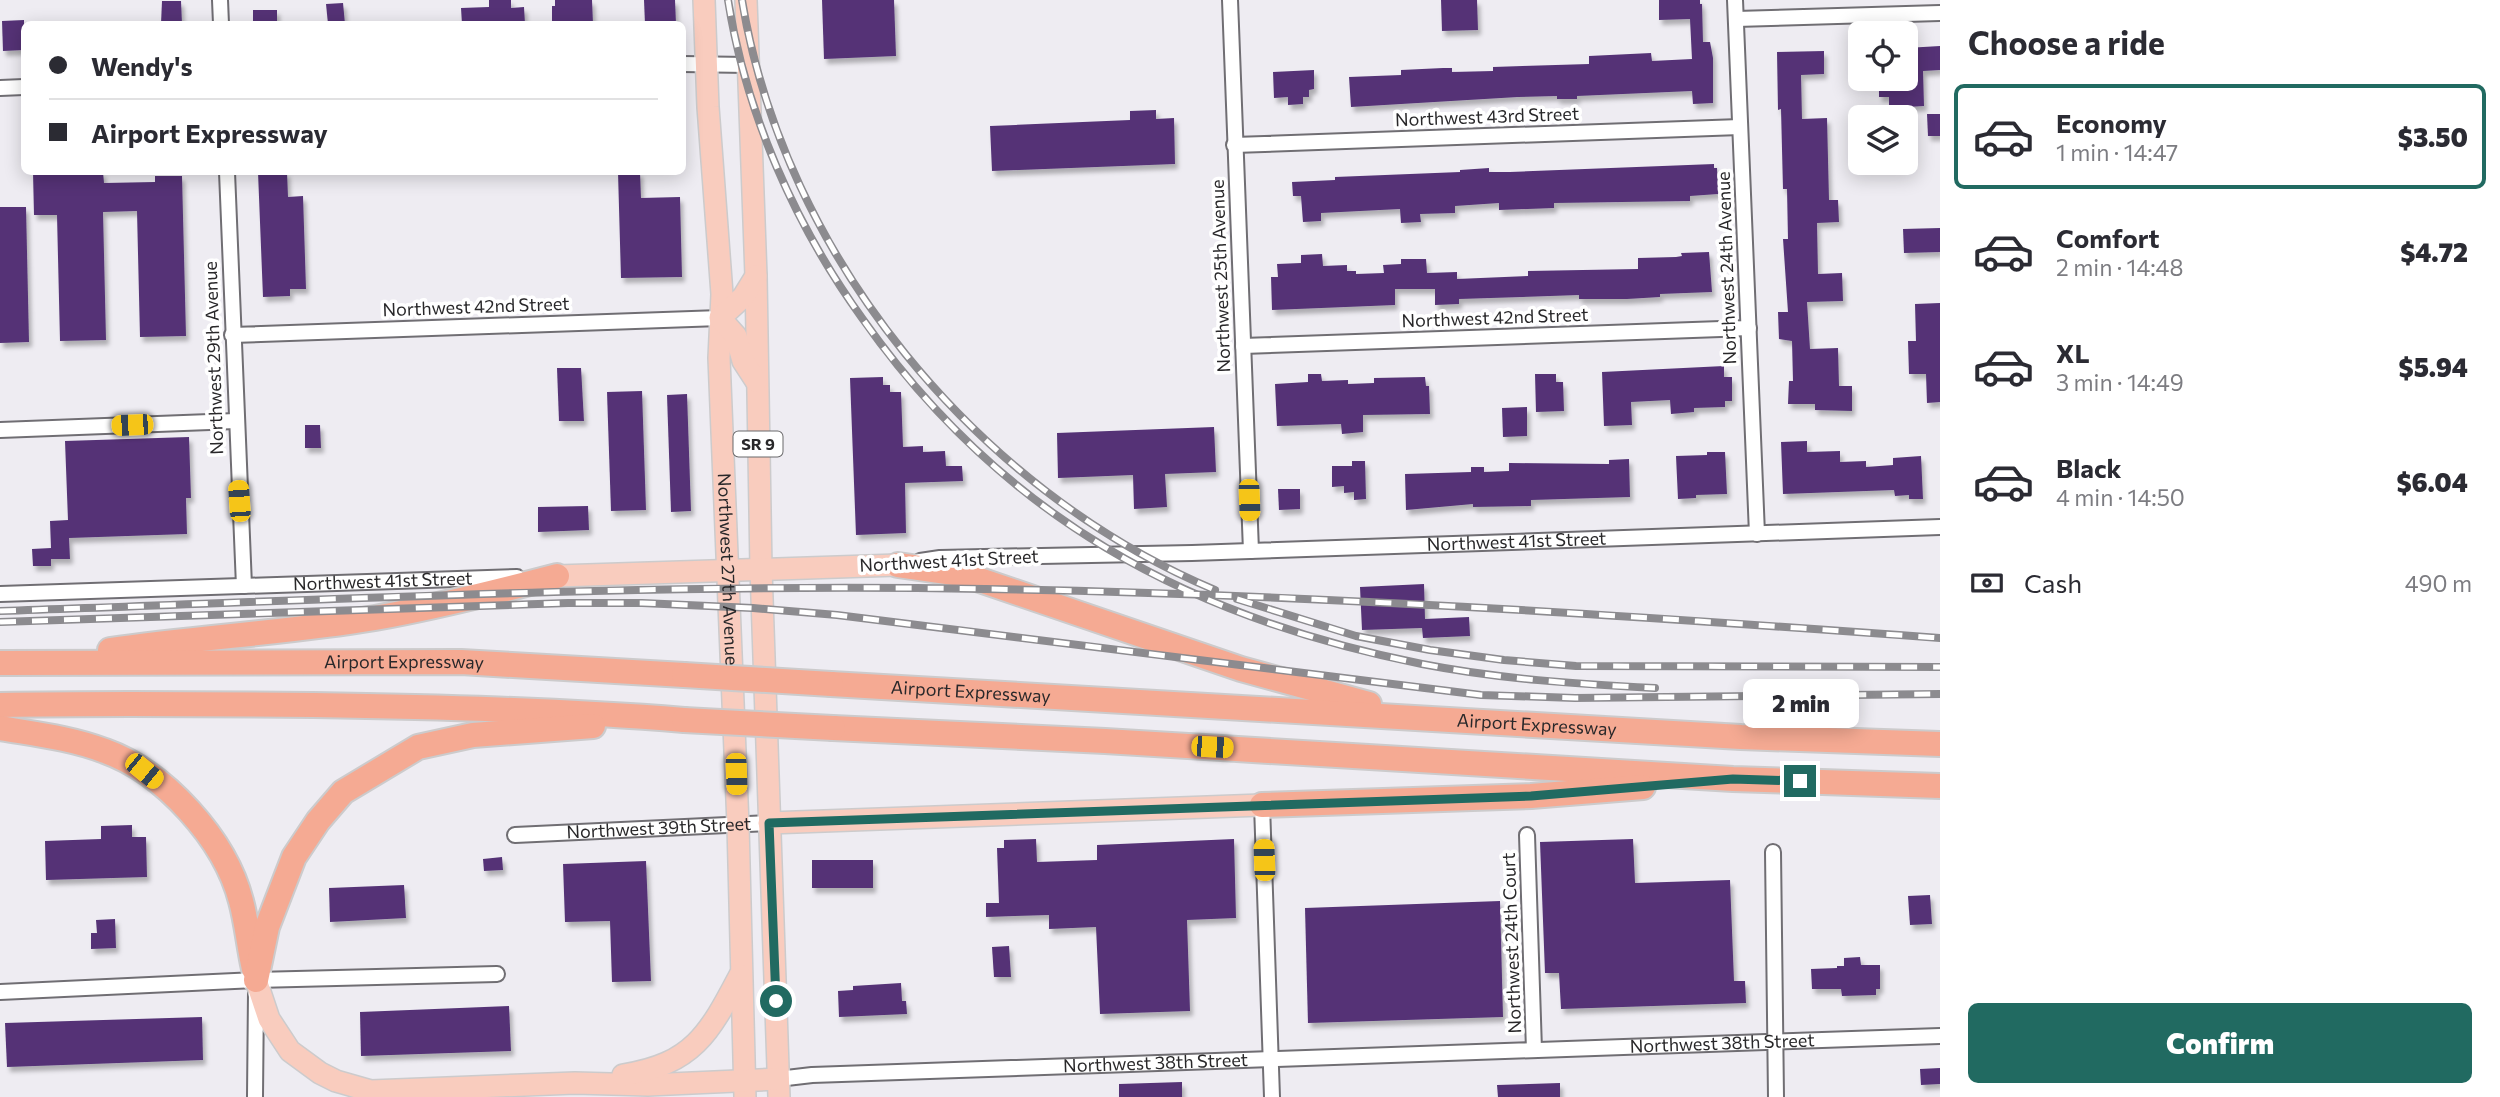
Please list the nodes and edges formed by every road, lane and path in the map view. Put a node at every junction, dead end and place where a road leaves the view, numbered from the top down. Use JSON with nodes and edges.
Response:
{"nodes":[{"id":1,"x":220,"y":0,"type":"edge"},
{"id":2,"x":704,"y":0,"type":"edge"},
{"id":3,"x":746,"y":0,"type":"edge"},
{"id":4,"x":1230,"y":0,"type":"edge"},
{"id":5,"x":1735,"y":0,"type":"edge"},
{"id":6,"x":1940,"y":13,"type":"edge"},
{"id":7,"x":1736,"y":19,"type":"junction"},
{"id":8,"x":221,"y":21,"type":"edge"},
{"id":9,"x":707,"y":63,"type":"junction"},
{"id":10,"x":686,"y":64,"type":"edge"},
{"id":11,"x":747,"y":65,"type":"junction"},
{"id":12,"x":21,"y":87,"type":"edge"},
{"id":13,"x":0,"y":88,"type":"edge"},
{"id":14,"x":1740,"y":127,"type":"junction"},
{"id":15,"x":1234,"y":145,"type":"junction"},
{"id":16,"x":227,"y":175,"type":"edge"},
{"id":17,"x":756,"y":276,"type":"junction"},
{"id":18,"x":720,"y":318,"type":"junction"},
{"id":19,"x":1749,"y":328,"type":"junction"},
{"id":20,"x":232,"y":335,"type":"junction"},
{"id":21,"x":1243,"y":346,"type":"junction"},
{"id":22,"x":757,"y":383,"type":"junction"},
{"id":23,"x":236,"y":421,"type":"junction"},
{"id":24,"x":0,"y":430,"type":"edge"},
{"id":25,"x":1940,"y":527,"type":"edge"},
{"id":26,"x":1756,"y":534,"type":"junction"},
{"id":27,"x":1251,"y":551,"type":"junction"},
{"id":28,"x":898,"y":565,"type":"junction"},
{"id":29,"x":761,"y":569,"type":"junction"},
{"id":30,"x":729,"y":572,"type":"junction"},
{"id":31,"x":557,"y":576,"type":"junction"},
{"id":32,"x":244,"y":586,"type":"junction"},
{"id":33,"x":0,"y":594,"type":"edge"},
{"id":34,"x":0,"y":663,"type":"edge"},
{"id":35,"x":27,"y":663,"type":"junction"},
{"id":36,"x":0,"y":705,"type":"edge"},
{"id":37,"x":1420,"y":718,"type":"junction"},
{"id":38,"x":684,"y":720,"type":"junction"},
{"id":39,"x":0,"y":728,"type":"edge"},
{"id":40,"x":1940,"y":744,"type":"edge"},
{"id":41,"x":1733,"y":779,"type":"junction"},
{"id":42,"x":1940,"y":786,"type":"edge"},
{"id":43,"x":1262,"y":805,"type":"junction"},
{"id":44,"x":769,"y":823,"type":"junction"},
{"id":45,"x":738,"y":825,"type":"junction"},
{"id":46,"x":515,"y":835,"type":"dead end"},
{"id":47,"x":1527,"y":835,"type":"dead end"},
{"id":48,"x":1773,"y":852,"type":"dead end"},
{"id":49,"x":741,"y":973,"type":"junction"},
{"id":50,"x":497,"y":974,"type":"dead end"},
{"id":51,"x":256,"y":980,"type":"junction"},
{"id":52,"x":0,"y":992,"type":"edge"},
{"id":53,"x":1940,"y":1036,"type":"edge"},
{"id":54,"x":1774,"y":1043,"type":"junction"},
{"id":55,"x":1534,"y":1050,"type":"junction"},
{"id":56,"x":1270,"y":1060,"type":"junction"},
{"id":57,"x":575,"y":1083,"type":"junction"},
{"id":58,"x":779,"y":1088,"type":"edge"},
{"id":59,"x":744,"y":1089,"type":"edge"},
{"id":60,"x":371,"y":1091,"type":"junction"},
{"id":61,"x":255,"y":1097,"type":"edge"},
{"id":62,"x":342,"y":1097,"type":"edge"},
{"id":63,"x":1272,"y":1097,"type":"edge"},
{"id":64,"x":1776,"y":1097,"type":"edge"}],
"edges":[{"from":1,"to":8,"type":"street"},
{"from":2,"to":9,"type":"main road","name":"Northwest 27th Avenue","number":"SR 9"},
{"from":3,"to":11,"type":"main road","name":"Northwest 27th Avenue","number":"SR 9"},
{"from":4,"to":15,"type":"street","name":"Northwest 25th Avenue"},
{"from":5,"to":7,"type":"street","name":"Northwest 24th Avenue"},
{"from":6,"to":7,"type":"street"},
{"from":7,"to":14,"type":"street","name":"Northwest 24th Avenue"},
{"from":9,"to":10,"type":"street"},
{"from":9,"to":11,"type":"street"},
{"from":9,"to":18,"type":"main road","name":"Northwest 27th Avenue","number":"SR 9"},
{"from":11,"to":17,"type":"main road","name":"Northwest 27th Avenue","number":"SR 9"},
{"from":12,"to":13,"type":"street"},
{"from":14,"to":15,"type":"street","name":"Northwest 43rd Street"},
{"from":14,"to":19,"type":"street","name":"Northwest 24th Avenue"},
{"from":15,"to":21,"type":"street","name":"Northwest 25th Avenue"},
{"from":16,"to":20,"type":"street","name":"Northwest 29th Avenue"},
{"from":17,"to":18,"type":"main road"},
{"from":17,"to":22,"type":"main road","name":"Northwest 27th Avenue","number":"SR 9"},
{"from":18,"to":20,"type":"street","name":"Northwest 42nd Street"},
{"from":18,"to":22,"type":"main road"},
{"from":18,"to":30,"type":"main road","name":"Northwest 27th Avenue","number":"SR 9"},
{"from":19,"to":21,"type":"street","name":"Northwest 42nd Street"},
{"from":19,"to":26,"type":"street","name":"Northwest 24th Avenue"},
{"from":20,"to":23,"type":"street","name":"Northwest 29th Avenue"},
{"from":21,"to":27,"type":"street","name":"Northwest 25th Avenue"},
{"from":22,"to":29,"type":"main road","name":"Northwest 27th Avenue","number":"SR 9"},
{"from":23,"to":24,"type":"street"},
{"from":23,"to":32,"type":"street","name":"Northwest 29th Avenue"},
{"from":25,"to":26,"type":"street","name":"Northwest 41st Street"},
{"from":26,"to":27,"type":"street","name":"Northwest 41st Street"},
{"from":27,"to":28,"type":"street","name":"Northwest 41st Street"},
{"from":28,"to":29,"type":"main road","name":"Northwest 41st Street"},
{"from":28,"to":37,"type":"highway"},
{"from":29,"to":30,"type":"main road","name":"Northwest 41st Street"},
{"from":29,"to":44,"type":"main road","name":"Northwest 27th Avenue","number":"SR 9"},
{"from":30,"to":31,"type":"main road","name":"Northwest 41st Street"},
{"from":30,"to":45,"type":"main road","name":"Northwest 27th Avenue","number":"SR 9"},
{"from":31,"to":32,"type":"street","name":"Northwest 41st Street"},
{"from":31,"to":35,"type":"highway"},
{"from":32,"to":33,"type":"street","name":"Northwest 41st Street"},
{"from":34,"to":35,"type":"highway","name":"Airport Expressway"},
{"from":35,"to":37,"type":"highway","name":"Airport Expressway","bridge":true},
{"from":36,"to":38,"type":"highway"},
{"from":37,"to":40,"type":"highway","name":"Airport Expressway"},
{"from":38,"to":41,"type":"highway","bridge":true},
{"from":38,"to":51,"type":"highway"},
{"from":39,"to":51,"type":"highway"},
{"from":41,"to":42,"type":"highway"},
{"from":41,"to":43,"type":"highway"},
{"from":43,"to":44,"type":"main road","name":"Northwest 39th Street"},
{"from":43,"to":56,"type":"street"},
{"from":44,"to":45,"type":"street","name":"Northwest 39th Street"},
{"from":44,"to":58,"type":"main road","name":"Northwest 27th Avenue","number":"SR 9"},
{"from":45,"to":46,"type":"street","name":"Northwest 39th Street"},
{"from":45,"to":49,"type":"main road","name":"Northwest 27th Avenue","number":"SR 9"},
{"from":47,"to":55,"type":"street","name":"Northwest 24th Court"},
{"from":48,"to":54,"type":"street"},
{"from":49,"to":57,"type":"main road"},
{"from":49,"to":59,"type":"main road","name":"Northwest 27th Avenue","number":"SR 9"},
{"from":50,"to":51,"type":"street"},
{"from":51,"to":52,"type":"street"},
{"from":51,"to":60,"type":"main road","name":"Northwest 38th Street"},
{"from":51,"to":61,"type":"street"},
{"from":53,"to":54,"type":"street","name":"Northwest 38th Street"},
{"from":54,"to":55,"type":"street","name":"Northwest 38th Street"},
{"from":54,"to":64,"type":"street"},
{"from":55,"to":56,"type":"street","name":"Northwest 38th Street"},
{"from":56,"to":58,"type":"street","name":"Northwest 38th Street"},
{"from":56,"to":63,"type":"street"},
{"from":57,"to":59,"type":"main road","name":"Northwest 38th Street"},
{"from":57,"to":60,"type":"main road","name":"Northwest 38th Street"},
{"from":58,"to":59,"type":"main road","name":"Northwest 38th Street"},
{"from":60,"to":62,"type":"street","name":"Northwest 38th Street"}]}
